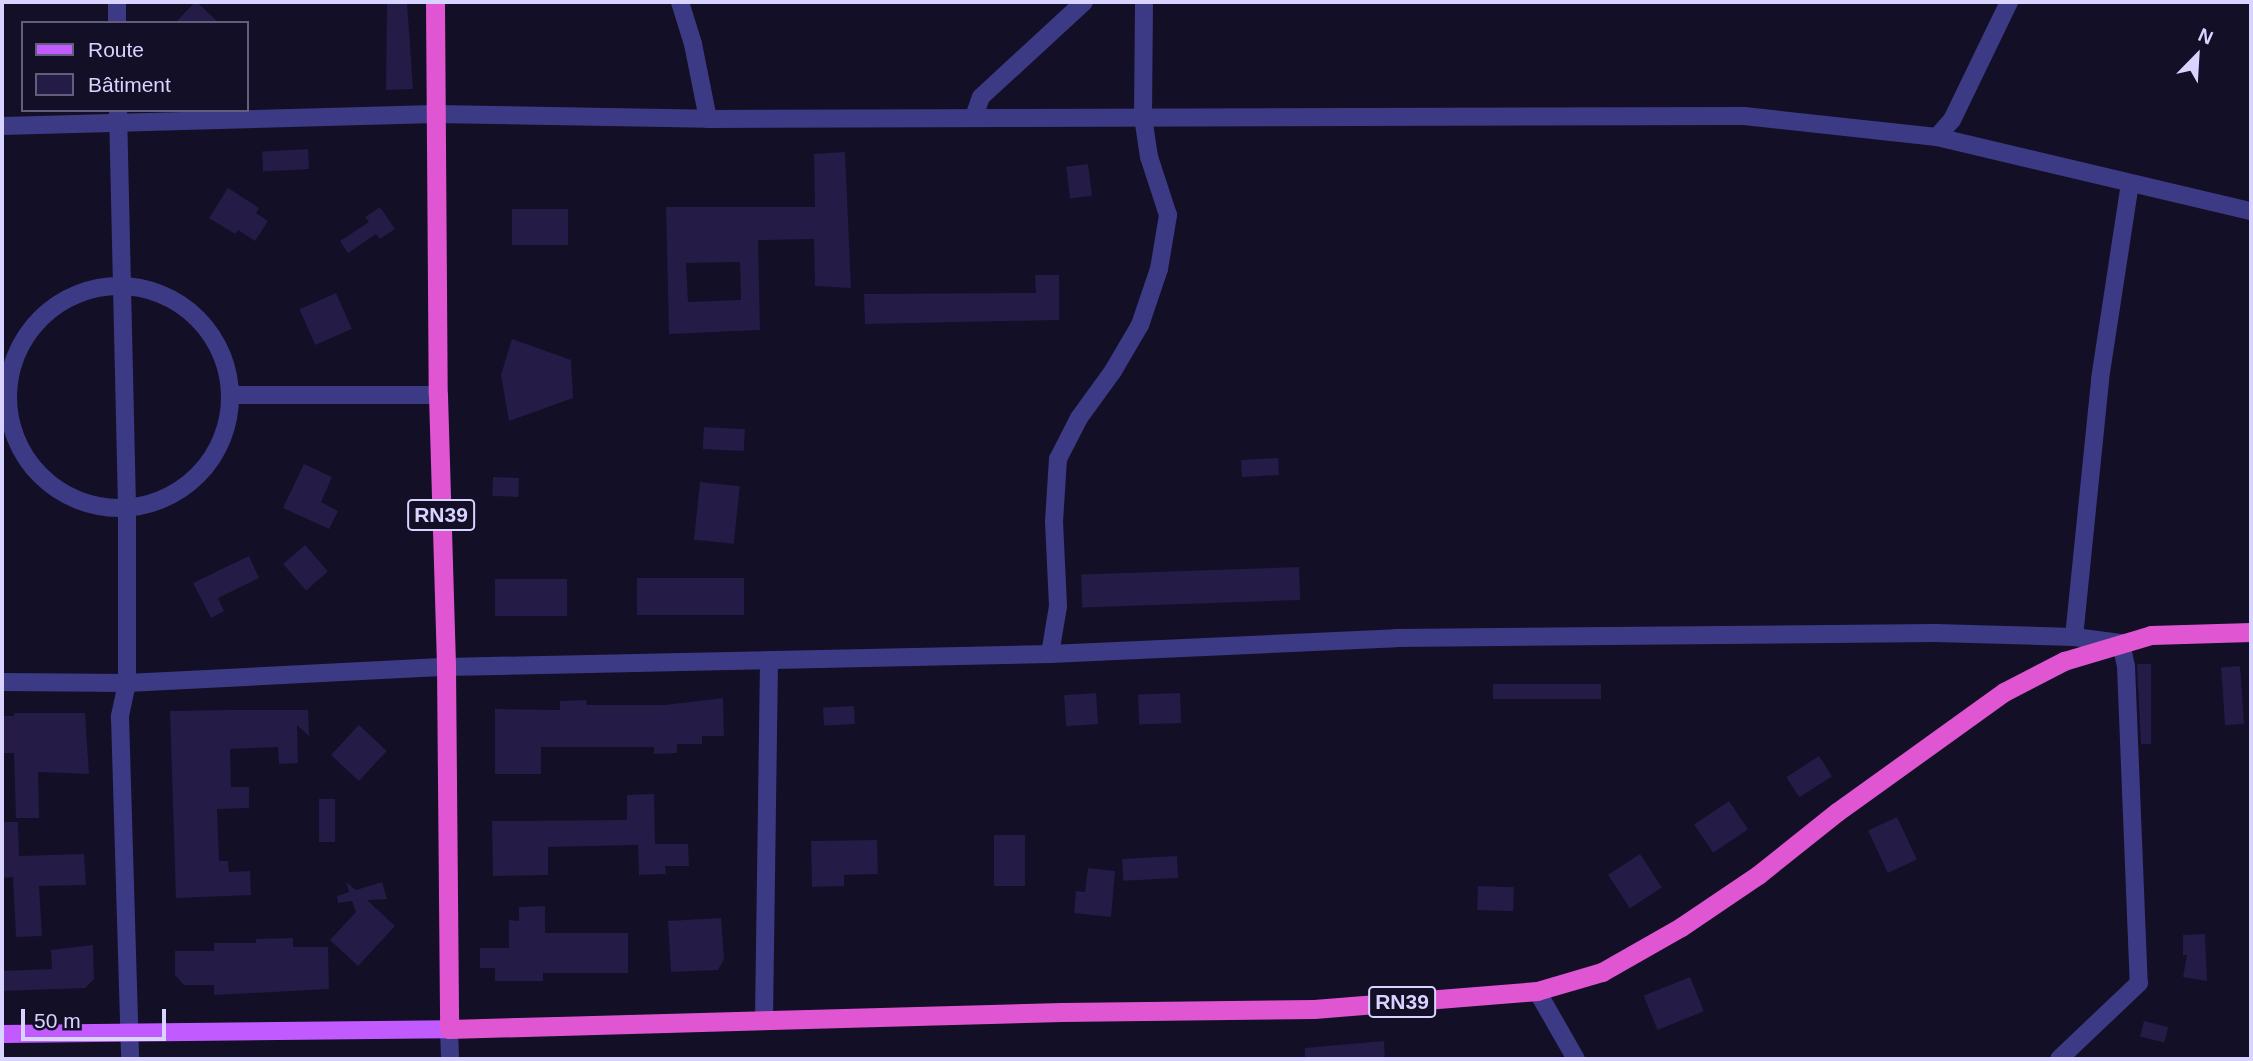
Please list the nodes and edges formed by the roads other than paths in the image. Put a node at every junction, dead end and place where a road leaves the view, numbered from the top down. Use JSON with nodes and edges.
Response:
{"nodes":[{"id":1,"x":117,"y":2,"type":"edge"},
{"id":2,"x":435,"y":2,"type":"edge"},
{"id":3,"x":680,"y":2,"type":"edge"},
{"id":4,"x":1084,"y":2,"type":"edge"},
{"id":5,"x":1144,"y":2,"type":"edge"},
{"id":6,"x":2009,"y":2,"type":"edge"},
{"id":7,"x":117,"y":21,"type":"edge"},
{"id":8,"x":435,"y":114,"type":"junction"},
{"id":9,"x":118,"y":117,"type":"edge"},
{"id":10,"x":974,"y":117,"type":"junction"},
{"id":11,"x":1143,"y":117,"type":"junction"},
{"id":12,"x":708,"y":119,"type":"junction"},
{"id":13,"x":2,"y":126,"type":"edge"},
{"id":14,"x":1937,"y":137,"type":"junction"},
{"id":15,"x":2130,"y":183,"type":"junction"},
{"id":16,"x":2251,"y":211,"type":"edge"},
{"id":17,"x":122,"y":286,"type":"junction"},
{"id":18,"x":230,"y":395,"type":"junction"},
{"id":19,"x":438,"y":395,"type":"junction"},
{"id":20,"x":5,"y":399,"type":"edge"},
{"id":21,"x":127,"y":508,"type":"junction"},
{"id":22,"x":2251,"y":632,"type":"edge"},
{"id":23,"x":2074,"y":637,"type":"junction"},
{"id":24,"x":2121,"y":643,"type":"junction"},
{"id":25,"x":1050,"y":654,"type":"junction"},
{"id":26,"x":769,"y":662,"type":"junction"},
{"id":27,"x":446,"y":667,"type":"junction"},
{"id":28,"x":2,"y":682,"type":"edge"},
{"id":29,"x":127,"y":683,"type":"junction"},
{"id":30,"x":1537,"y":992,"type":"junction"},
{"id":31,"x":764,"y":1019,"type":"junction"},
{"id":32,"x":449,"y":1028,"type":"junction"},
{"id":33,"x":129,"y":1031,"type":"junction"},
{"id":34,"x":2,"y":1034,"type":"edge"},
{"id":35,"x":130,"y":1059,"type":"edge"},
{"id":36,"x":450,"y":1059,"type":"edge"},
{"id":37,"x":1576,"y":1059,"type":"edge"},
{"id":38,"x":2059,"y":1059,"type":"edge"}],
"edges":[{"from":1,"to":7,"type":"street"},
{"from":2,"to":8,"type":"highway","number":"RN39"},
{"from":3,"to":12,"type":"street"},
{"from":4,"to":10,"type":"street"},
{"from":5,"to":11,"type":"street"},
{"from":6,"to":14,"type":"street"},
{"from":8,"to":9,"type":"street"},
{"from":8,"to":12,"type":"street"},
{"from":8,"to":19,"type":"highway","number":"RN39"},
{"from":9,"to":13,"type":"street"},
{"from":9,"to":17,"type":"street"},
{"from":10,"to":11,"type":"street"},
{"from":10,"to":12,"type":"street"},
{"from":11,"to":14,"type":"street"},
{"from":11,"to":25,"type":"street"},
{"from":14,"to":15,"type":"street"},
{"from":15,"to":16,"type":"street"},
{"from":15,"to":23,"type":"street"},
{"from":17,"to":18,"type":"street"},
{"from":17,"to":20,"type":"street"},
{"from":17,"to":21,"type":"street"},
{"from":18,"to":19,"type":"street"},
{"from":18,"to":21,"type":"street"},
{"from":19,"to":27,"type":"highway","number":"RN39"},
{"from":20,"to":21,"type":"street"},
{"from":21,"to":29,"type":"street"},
{"from":22,"to":24,"type":"highway","number":"RN39"},
{"from":23,"to":24,"type":"street"},
{"from":23,"to":25,"type":"street"},
{"from":24,"to":30,"type":"highway","number":"RN39"},
{"from":24,"to":38,"type":"street"},
{"from":25,"to":26,"type":"street"},
{"from":26,"to":27,"type":"street"},
{"from":26,"to":31,"type":"street"},
{"from":27,"to":29,"type":"street"},
{"from":27,"to":32,"type":"highway","number":"RN39"},
{"from":28,"to":29,"type":"street"},
{"from":29,"to":33,"type":"street"},
{"from":30,"to":31,"type":"highway","number":"RN39"},
{"from":30,"to":37,"type":"street"},
{"from":31,"to":32,"type":"highway","number":"RN39"},
{"from":32,"to":33,"type":"main road"},
{"from":32,"to":36,"type":"street"},
{"from":33,"to":34,"type":"main road"},
{"from":33,"to":35,"type":"street"}]}
